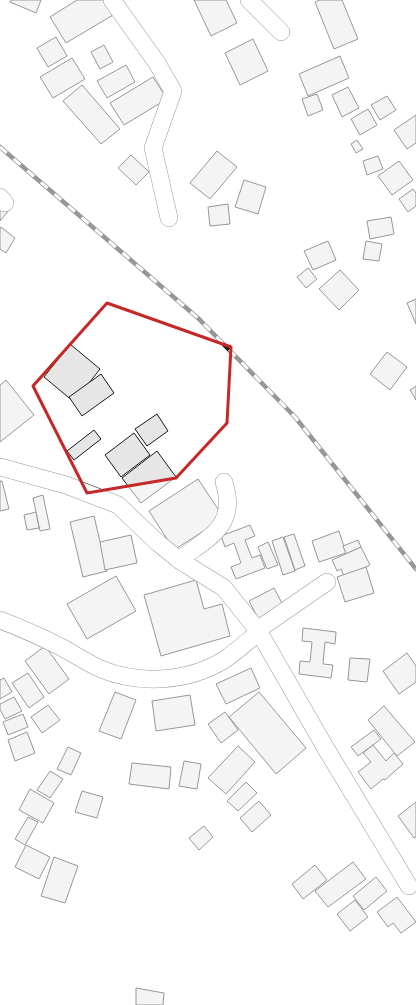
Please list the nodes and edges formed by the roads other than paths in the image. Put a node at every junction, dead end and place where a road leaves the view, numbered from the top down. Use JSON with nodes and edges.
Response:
{"nodes":[{"id":1,"x":112,"y":0,"type":"edge"},
{"id":2,"x":249,"y":0,"type":"edge"},
{"id":3,"x":281,"y":32,"type":"dead end"},
{"id":4,"x":169,"y":218,"type":"dead end"},
{"id":5,"x":0,"y":467,"type":"edge"},
{"id":6,"x":224,"y":482,"type":"dead end"},
{"id":7,"x":179,"y":560,"type":"junction"},
{"id":8,"x":326,"y":582,"type":"dead end"},
{"id":9,"x":0,"y":620,"type":"edge"},
{"id":10,"x":259,"y":632,"type":"junction"},
{"id":11,"x":409,"y":886,"type":"dead end"}],
"edges":[{"from":1,"to":4,"type":"street"},
{"from":2,"to":3,"type":"street"},
{"from":5,"to":7,"type":"street"},
{"from":6,"to":7,"type":"street"},
{"from":7,"to":10,"type":"street"},
{"from":8,"to":10,"type":"street"},
{"from":9,"to":10,"type":"street"},
{"from":10,"to":11,"type":"street"}]}
